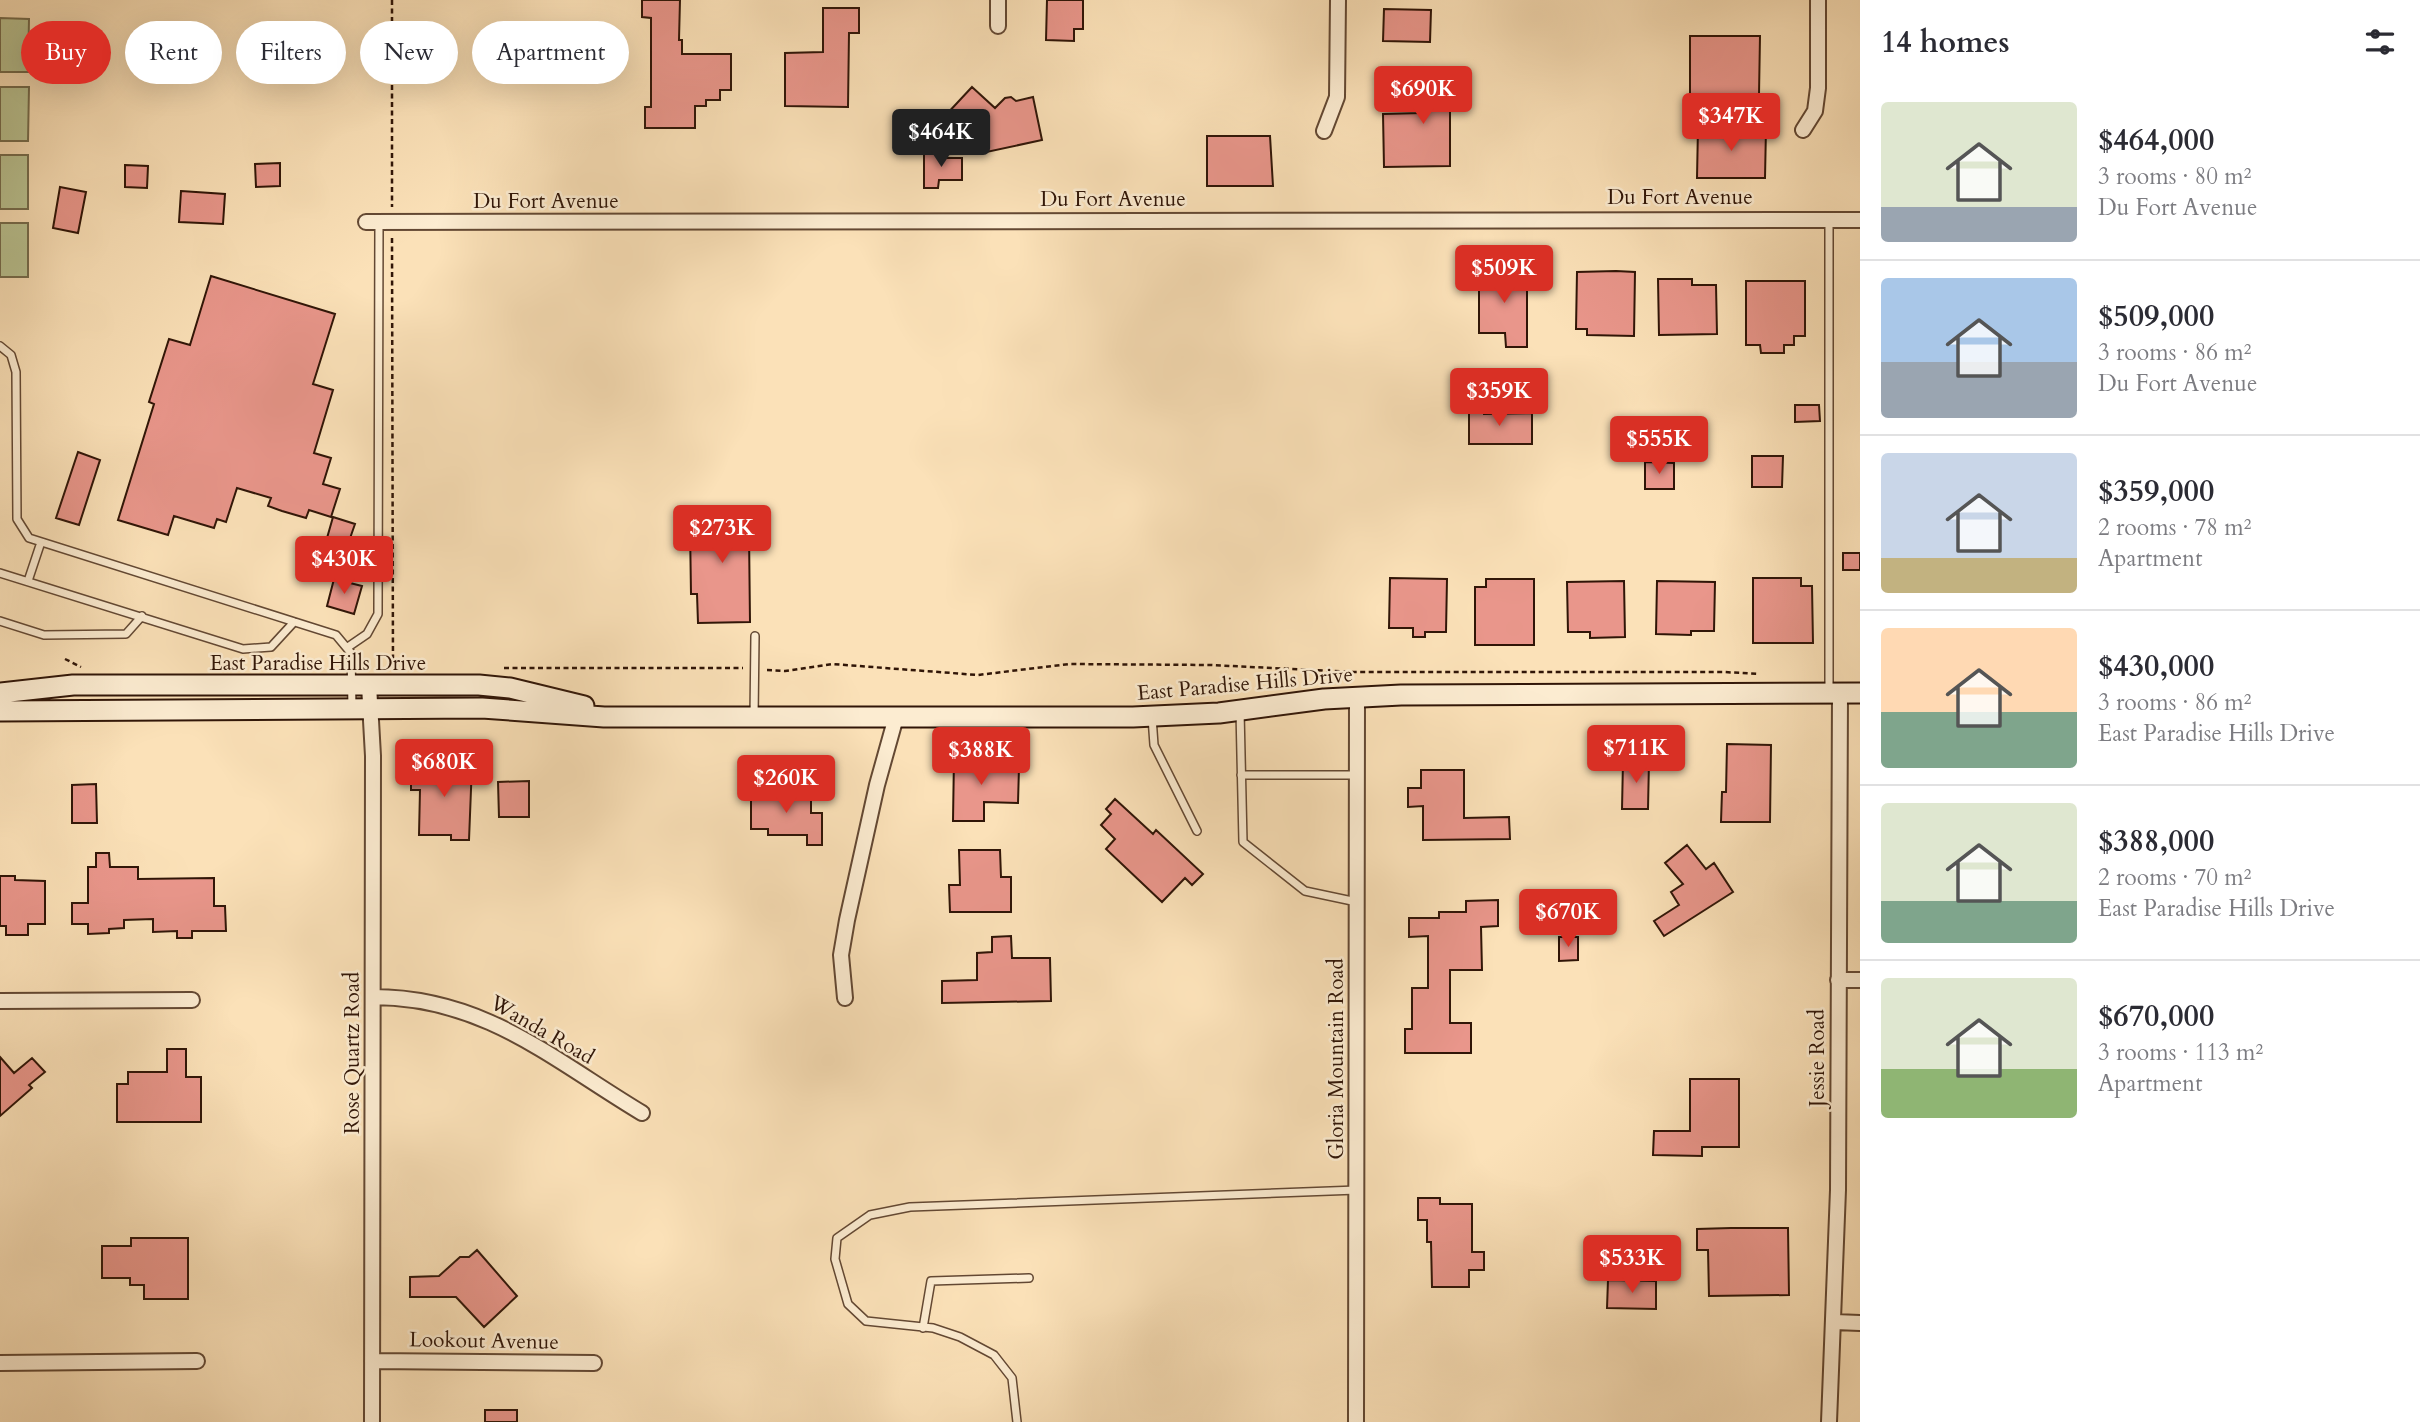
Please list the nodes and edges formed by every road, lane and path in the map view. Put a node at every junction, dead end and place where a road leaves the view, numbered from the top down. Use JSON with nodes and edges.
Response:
{"nodes":[{"id":1,"x":392,"y":0,"type":"edge"},
{"id":2,"x":998,"y":0,"type":"edge"},
{"id":3,"x":1338,"y":0,"type":"edge"},
{"id":4,"x":1818,"y":0,"type":"edge"},
{"id":5,"x":998,"y":26,"type":"dead end"},
{"id":6,"x":1803,"y":130,"type":"dead end"},
{"id":7,"x":1324,"y":131,"type":"dead end"},
{"id":8,"x":1829,"y":218,"type":"junction"},
{"id":9,"x":1860,"y":220,"type":"edge"},
{"id":10,"x":379,"y":222,"type":"junction"},
{"id":11,"x":0,"y":346,"type":"edge"},
{"id":12,"x":41,"y":542,"type":"junction"},
{"id":13,"x":0,"y":573,"type":"edge"},
{"id":14,"x":28,"y":581,"type":"junction"},
{"id":15,"x":142,"y":616,"type":"junction"},
{"id":16,"x":0,"y":621,"type":"edge"},
{"id":17,"x":294,"y":622,"type":"junction"},
{"id":18,"x":755,"y":636,"type":"dead end"},
{"id":19,"x":348,"y":647,"type":"junction"},
{"id":20,"x":497,"y":668,"type":"dead end"},
{"id":21,"x":393,"y":669,"type":"dead end"},
{"id":22,"x":755,"y":669,"type":"junction"},
{"id":23,"x":1771,"y":675,"type":"dead end"},
{"id":24,"x":360,"y":685,"type":"junction"},
{"id":25,"x":0,"y":694,"type":"edge"},
{"id":26,"x":1834,"y":694,"type":"junction"},
{"id":27,"x":1860,"y":694,"type":"edge"},
{"id":28,"x":1357,"y":696,"type":"junction"},
{"id":29,"x":361,"y":709,"type":"junction"},
{"id":30,"x":0,"y":711,"type":"edge"},
{"id":31,"x":1240,"y":711,"type":"junction"},
{"id":32,"x":1152,"y":716,"type":"junction"},
{"id":33,"x":896,"y":717,"type":"junction"},
{"id":34,"x":633,"y":718,"type":"junction"},
{"id":35,"x":754,"y":718,"type":"junction"},
{"id":36,"x":1241,"y":775,"type":"junction"},
{"id":37,"x":1357,"y":775,"type":"junction"},
{"id":38,"x":1197,"y":831,"type":"dead end"},
{"id":39,"x":1357,"y":902,"type":"junction"},
{"id":40,"x":1838,"y":980,"type":"junction"},
{"id":41,"x":1860,"y":980,"type":"edge"},
{"id":42,"x":373,"y":997,"type":"junction"},
{"id":43,"x":845,"y":998,"type":"dead end"},
{"id":44,"x":192,"y":1000,"type":"dead end"},
{"id":45,"x":0,"y":1001,"type":"edge"},
{"id":46,"x":642,"y":1113,"type":"dead end"},
{"id":47,"x":1357,"y":1190,"type":"junction"},
{"id":48,"x":1029,"y":1278,"type":"dead end"},
{"id":49,"x":1835,"y":1322,"type":"junction"},
{"id":50,"x":1860,"y":1322,"type":"edge"},
{"id":51,"x":923,"y":1328,"type":"junction"},
{"id":52,"x":197,"y":1361,"type":"dead end"},
{"id":53,"x":372,"y":1361,"type":"junction"},
{"id":54,"x":0,"y":1363,"type":"edge"},
{"id":55,"x":594,"y":1363,"type":"dead end"},
{"id":56,"x":372,"y":1422,"type":"edge"},
{"id":57,"x":1017,"y":1422,"type":"edge"},
{"id":58,"x":1356,"y":1422,"type":"edge"},
{"id":59,"x":1829,"y":1422,"type":"edge"}],
"edges":[{"from":1,"to":10,"type":"path"},
{"from":2,"to":5,"type":"street"},
{"from":3,"to":7,"type":"street"},
{"from":4,"to":6,"type":"street"},
{"from":8,"to":9,"type":"street","name":"Du Fort Avenue"},
{"from":8,"to":10,"type":"street","name":"Du Fort Avenue"},
{"from":8,"to":26,"type":"lane"},
{"from":10,"to":19,"type":"lane"},
{"from":10,"to":21,"type":"path"},
{"from":11,"to":12,"type":"lane"},
{"from":12,"to":14,"type":"lane"},
{"from":12,"to":17,"type":"lane"},
{"from":13,"to":14,"type":"lane"},
{"from":14,"to":15,"type":"lane"},
{"from":15,"to":16,"type":"lane"},
{"from":15,"to":17,"type":"lane"},
{"from":17,"to":19,"type":"lane"},
{"from":18,"to":22,"type":"lane"},
{"from":19,"to":24,"type":"lane"},
{"from":20,"to":22,"type":"path"},
{"from":22,"to":23,"type":"path"},
{"from":22,"to":35,"type":"lane"},
{"from":24,"to":25,"type":"main road","name":"East Paradise Hills Drive"},
{"from":24,"to":29,"type":"street","name":"Rose Quartz Road"},
{"from":24,"to":34,"type":"main road","name":"East Paradise Hills Drive"},
{"from":26,"to":27,"type":"main road","name":"East Paradise Hills Drive"},
{"from":26,"to":28,"type":"main road","name":"East Paradise Hills Drive"},
{"from":26,"to":40,"type":"street","name":"Jessie Road"},
{"from":28,"to":31,"type":"main road","name":"East Paradise Hills Drive"},
{"from":28,"to":37,"type":"street","name":"Gloria Mountain Road"},
{"from":29,"to":30,"type":"main road","name":"East Paradise Hills Drive"},
{"from":29,"to":34,"type":"main road","name":"East Paradise Hills Drive"},
{"from":29,"to":42,"type":"street","name":"Rose Quartz Road"},
{"from":31,"to":32,"type":"main road","name":"East Paradise Hills Drive"},
{"from":31,"to":36,"type":"lane"},
{"from":32,"to":33,"type":"main road","name":"East Paradise Hills Drive"},
{"from":32,"to":38,"type":"lane"},
{"from":33,"to":35,"type":"main road","name":"East Paradise Hills Drive"},
{"from":33,"to":43,"type":"street"},
{"from":34,"to":35,"type":"main road","name":"East Paradise Hills Drive"},
{"from":36,"to":37,"type":"lane"},
{"from":36,"to":39,"type":"lane"},
{"from":37,"to":39,"type":"street","name":"Gloria Mountain Road"},
{"from":39,"to":47,"type":"street","name":"Gloria Mountain Road"},
{"from":40,"to":41,"type":"street"},
{"from":40,"to":49,"type":"street","name":"Jessie Road"},
{"from":42,"to":46,"type":"street","name":"Wanda Road"},
{"from":42,"to":53,"type":"street","name":"Rose Quartz Road"},
{"from":44,"to":45,"type":"street"},
{"from":47,"to":51,"type":"lane"},
{"from":47,"to":58,"type":"street","name":"Gloria Mountain Road"},
{"from":48,"to":51,"type":"lane"},
{"from":49,"to":50,"type":"street"},
{"from":49,"to":59,"type":"street","name":"Jessie Road"},
{"from":51,"to":57,"type":"lane"},
{"from":52,"to":54,"type":"street"},
{"from":53,"to":55,"type":"street","name":"Lookout Avenue"},
{"from":53,"to":56,"type":"street","name":"Rose Quartz Road"}]}
